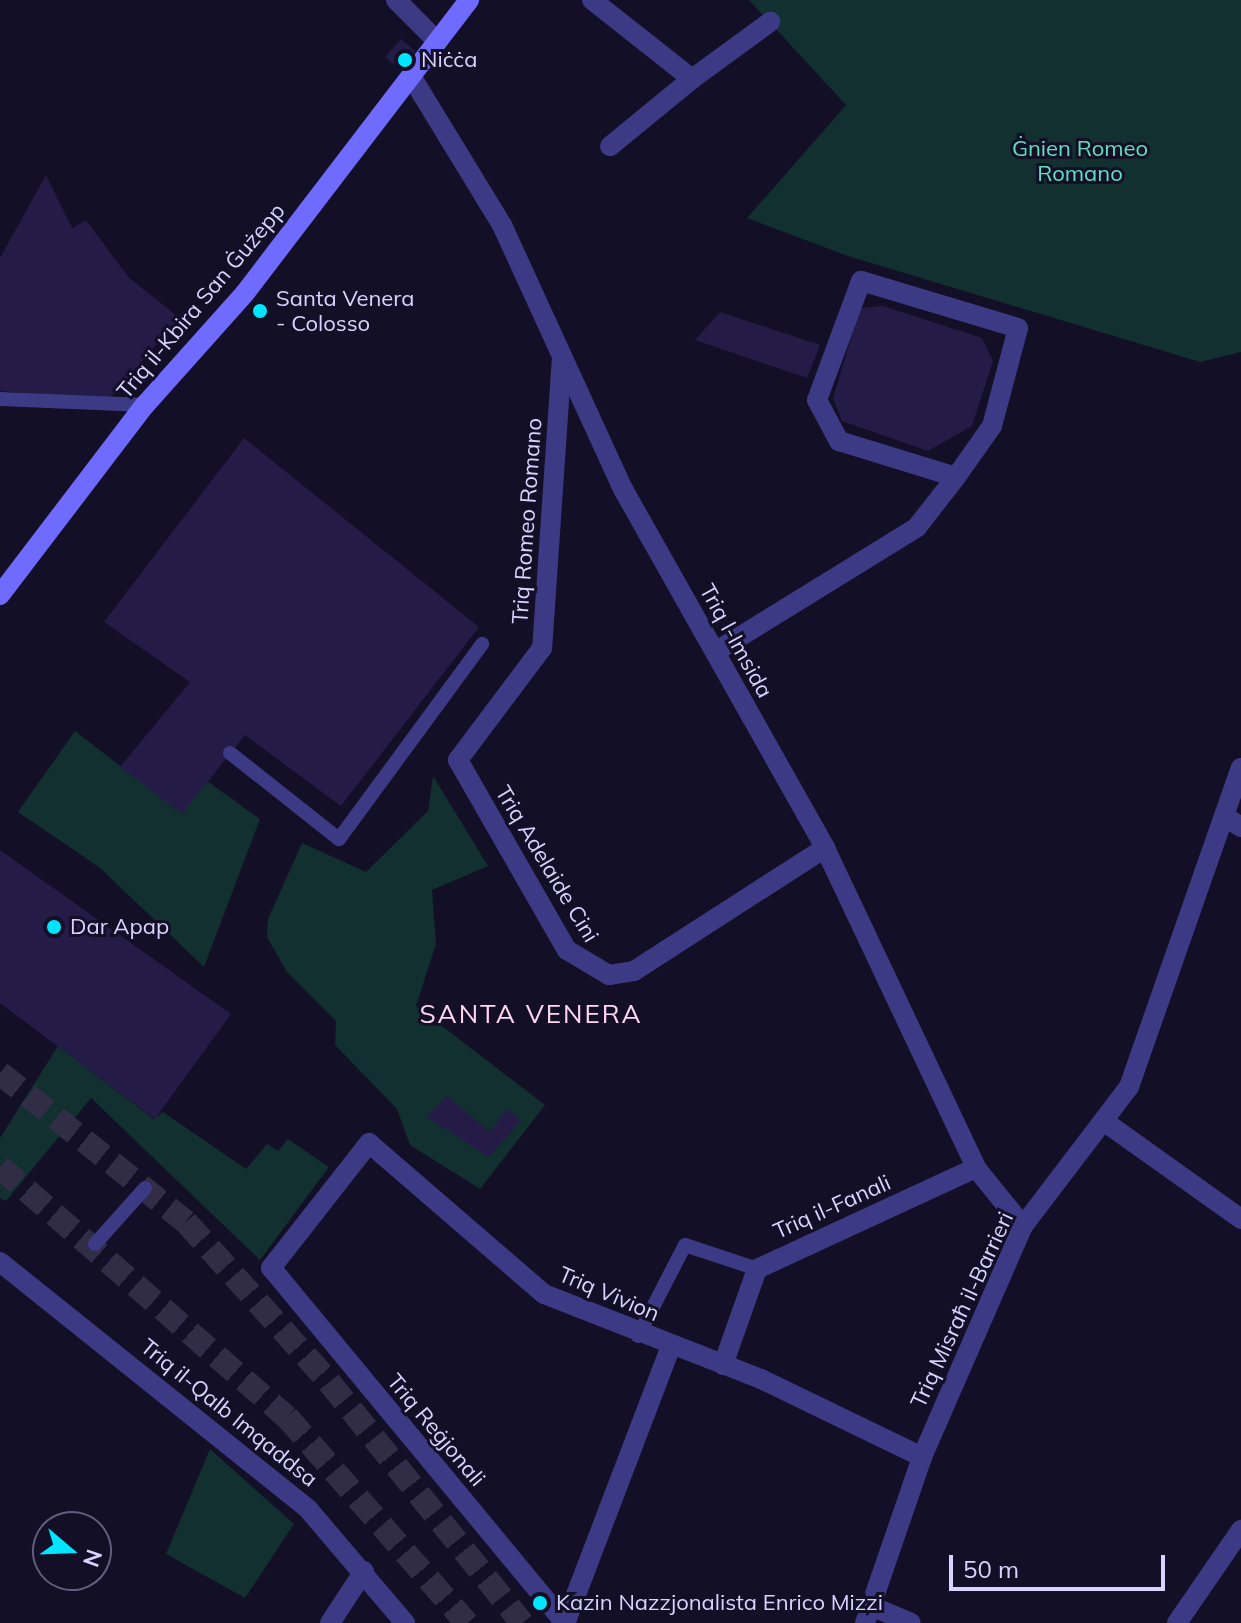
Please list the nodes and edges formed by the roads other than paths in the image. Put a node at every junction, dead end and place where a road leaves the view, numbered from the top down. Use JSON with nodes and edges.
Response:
{"nodes":[{"id":1,"x":396,"y":0,"type":"edge"},
{"id":2,"x":469,"y":0,"type":"edge"},
{"id":3,"x":592,"y":0,"type":"edge"},
{"id":4,"x":770,"y":22,"type":"dead end"},
{"id":5,"x":437,"y":41,"type":"junction"},
{"id":6,"x":411,"y":76,"type":"junction"},
{"id":7,"x":692,"y":79,"type":"junction"},
{"id":8,"x":610,"y":146,"type":"dead end"},
{"id":9,"x":562,"y":353,"type":"junction"},
{"id":10,"x":0,"y":399,"type":"edge"},
{"id":11,"x":145,"y":405,"type":"junction"},
{"id":12,"x":956,"y":477,"type":"junction"},
{"id":13,"x":0,"y":595,"type":"edge"},
{"id":14,"x":482,"y":644,"type":"dead end"},
{"id":15,"x":715,"y":652,"type":"junction"},
{"id":16,"x":230,"y":753,"type":"dead end"},
{"id":17,"x":458,"y":760,"type":"joint"},
{"id":18,"x":1241,"y":768,"type":"edge"},
{"id":19,"x":1232,"y":821,"type":"edge"},
{"id":20,"x":825,"y":848,"type":"junction"},
{"id":21,"x":1105,"y":1122,"type":"junction"},
{"id":22,"x":976,"y":1168,"type":"junction"},
{"id":23,"x":145,"y":1188,"type":"dead end"},
{"id":24,"x":1241,"y":1219,"type":"edge"},
{"id":25,"x":1023,"y":1226,"type":"junction"},
{"id":26,"x":95,"y":1244,"type":"dead end"},
{"id":27,"x":1,"y":1266,"type":"edge"},
{"id":28,"x":271,"y":1268,"type":"joint"},
{"id":29,"x":757,"y":1269,"type":"junction"},
{"id":30,"x":638,"y":1336,"type":"junction"},
{"id":31,"x":671,"y":1346,"type":"junction"},
{"id":32,"x":723,"y":1365,"type":"junction"},
{"id":33,"x":922,"y":1457,"type":"junction"},
{"id":34,"x":1241,"y":1530,"type":"edge"},
{"id":35,"x":364,"y":1571,"type":"junction"},
{"id":36,"x":868,"y":1614,"type":"edge"},
{"id":37,"x":330,"y":1623,"type":"edge"},
{"id":38,"x":405,"y":1623,"type":"edge"},
{"id":39,"x":565,"y":1623,"type":"edge"},
{"id":40,"x":911,"y":1623,"type":"edge"},
{"id":41,"x":1177,"y":1623,"type":"edge"}],
"edges":[{"from":1,"to":5,"type":"street"},
{"from":2,"to":5,"type":"main road","name":"Triq il-Kbira San Ġużepp"},
{"from":3,"to":7,"type":"street"},
{"from":4,"to":7,"type":"street"},
{"from":5,"to":6,"type":"main road","name":"Triq il-Kbira San Ġużepp"},
{"from":6,"to":9,"type":"street","name":"Triq l-Imsida"},
{"from":6,"to":11,"type":"main road","name":"Triq il-Kbira San Ġużepp"},
{"from":7,"to":8,"type":"street"},
{"from":9,"to":15,"type":"street","name":"Triq l-Imsida"},
{"from":9,"to":17,"type":"street","name":"Triq Romeo Romano"},
{"from":10,"to":11,"type":"lane"},
{"from":11,"to":13,"type":"main road","name":"Triq il-Kbira San Ġużepp"},
{"from":12,"to":12,"type":"street"},
{"from":12,"to":15,"type":"street"},
{"from":14,"to":16,"type":"lane"},
{"from":15,"to":20,"type":"street","name":"Triq l-Imsida"},
{"from":17,"to":20,"type":"street","name":"Triq Adelaide Cini"},
{"from":18,"to":19,"type":"street","name":"Triq Misraħ il-Barrieri"},
{"from":19,"to":21,"type":"street","name":"Triq Misraħ il-Barrieri"},
{"from":20,"to":22,"type":"street","name":"Triq l-Imsida"},
{"from":21,"to":24,"type":"street"},
{"from":21,"to":25,"type":"street","name":"Triq Misraħ il-Barrieri"},
{"from":22,"to":25,"type":"street","name":"Triq l-Imsida"},
{"from":22,"to":29,"type":"street","name":"Triq il-Fanali"},
{"from":23,"to":26,"type":"lane"},
{"from":25,"to":33,"type":"street","name":"Triq Misraħ il-Barrieri"},
{"from":27,"to":35,"type":"street","name":"Triq il-Qalb Imqaddsa"},
{"from":28,"to":30,"type":"street","name":"Triq Vivion"},
{"from":28,"to":39,"type":"street","name":"Triq Reġjonali"},
{"from":29,"to":30,"type":"lane"},
{"from":29,"to":32,"type":"street"},
{"from":30,"to":31,"type":"street","name":"Triq Vivion"},
{"from":31,"to":32,"type":"street","name":"Triq Vivion"},
{"from":31,"to":39,"type":"street"},
{"from":32,"to":33,"type":"street","name":"Triq Vivion"},
{"from":33,"to":36,"type":"street","name":"Triq Misraħ il-Barrieri"},
{"from":34,"to":41,"type":"street"},
{"from":35,"to":37,"type":"street"},
{"from":35,"to":38,"type":"street","name":"Triq il-Qalb Imqaddsa"},
{"from":36,"to":40,"type":"street"}]}
